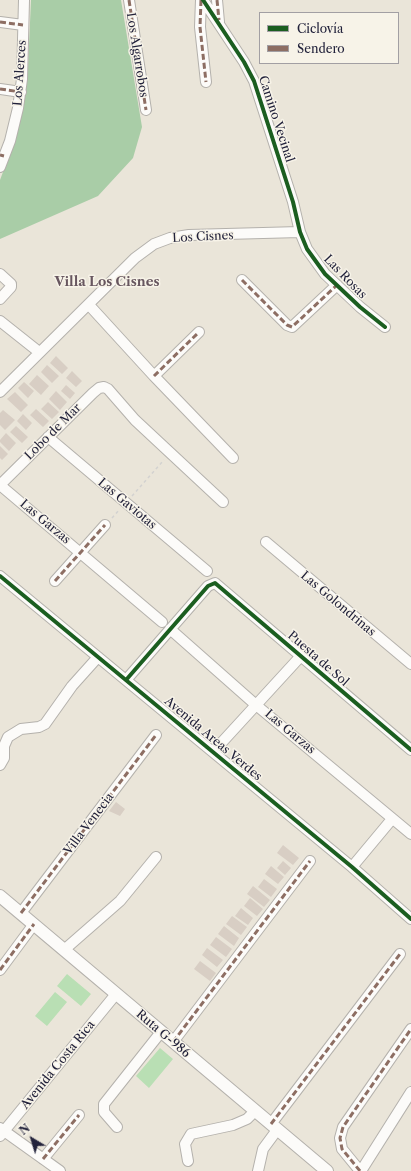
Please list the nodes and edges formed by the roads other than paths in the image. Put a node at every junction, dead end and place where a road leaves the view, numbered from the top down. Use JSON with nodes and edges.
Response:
{"nodes":[{"id":1,"x":24,"y":0,"type":"edge"},
{"id":2,"x":129,"y":0,"type":"edge"},
{"id":3,"x":202,"y":0,"type":"edge"},
{"id":4,"x":217,"y":0,"type":"edge"},
{"id":5,"x":0,"y":22,"type":"edge"},
{"id":6,"x":219,"y":24,"type":"junction"},
{"id":7,"x":23,"y":25,"type":"junction"},
{"id":8,"x":206,"y":82,"type":"dead end"},
{"id":9,"x":0,"y":89,"type":"edge"},
{"id":10,"x":21,"y":92,"type":"junction"},
{"id":11,"x":146,"y":110,"type":"dead end"},
{"id":12,"x":2,"y":156,"type":"edge"},
{"id":13,"x":0,"y":167,"type":"edge"},
{"id":14,"x":300,"y":232,"type":"junction"},
{"id":15,"x":0,"y":274,"type":"edge"},
{"id":16,"x":242,"y":280,"type":"dead end"},
{"id":17,"x":337,"y":285,"type":"junction"},
{"id":18,"x":0,"y":299,"type":"edge"},
{"id":19,"x":89,"y":305,"type":"junction"},
{"id":20,"x":0,"y":321,"type":"edge"},
{"id":21,"x":385,"y":327,"type":"dead end"},
{"id":22,"x":199,"y":332,"type":"dead end"},
{"id":23,"x":39,"y":352,"type":"junction"},
{"id":24,"x":154,"y":376,"type":"junction"},
{"id":25,"x":0,"y":392,"type":"edge"},
{"id":26,"x":48,"y":437,"type":"junction"},
{"id":27,"x":233,"y":458,"type":"dead end"},
{"id":28,"x":0,"y":485,"type":"edge"},
{"id":29,"x":223,"y":502,"type":"dead end"},
{"id":30,"x":105,"y":525,"type":"road end"},
{"id":31,"x":266,"y":542,"type":"dead end"},
{"id":32,"x":81,"y":552,"type":"junction"},
{"id":33,"x":207,"y":571,"type":"dead end"},
{"id":34,"x":0,"y":576,"type":"edge"},
{"id":35,"x":55,"y":581,"type":"dead end"},
{"id":36,"x":166,"y":626,"type":"junction"},
{"id":37,"x":98,"y":657,"type":"junction"},
{"id":38,"x":300,"y":657,"type":"junction"},
{"id":39,"x":411,"y":664,"type":"edge"},
{"id":40,"x":126,"y":680,"type":"junction"},
{"id":41,"x":256,"y":704,"type":"junction"},
{"id":42,"x":156,"y":735,"type":"dead end"},
{"id":43,"x":411,"y":750,"type":"edge"},
{"id":44,"x":213,"y":752,"type":"junction"},
{"id":45,"x":0,"y":765,"type":"edge"},
{"id":46,"x":392,"y":818,"type":"junction"},
{"id":47,"x":411,"y":834,"type":"edge"},
{"id":48,"x":156,"y":857,"type":"dead end"},
{"id":49,"x":310,"y":861,"type":"dead end"},
{"id":50,"x":352,"y":867,"type":"junction"},
{"id":51,"x":0,"y":896,"type":"edge"},
{"id":52,"x":21,"y":914,"type":"junction"},
{"id":53,"x":411,"y":919,"type":"edge"},
{"id":54,"x":34,"y":924,"type":"junction"},
{"id":55,"x":64,"y":950,"type":"junction"},
{"id":56,"x":400,"y":954,"type":"dead end"},
{"id":57,"x":0,"y":970,"type":"edge"},
{"id":58,"x":116,"y":994,"type":"junction"},
{"id":59,"x":411,"y":1029,"type":"edge"},
{"id":60,"x":161,"y":1032,"type":"junction"},
{"id":61,"x":173,"y":1042,"type":"junction"},
{"id":62,"x":411,"y":1092,"type":"edge"},
{"id":63,"x":255,"y":1111,"type":"junction"},
{"id":64,"x":79,"y":1115,"type":"dead end"},
{"id":65,"x":117,"y":1127,"type":"dead end"},
{"id":66,"x":274,"y":1127,"type":"junction"},
{"id":67,"x":1,"y":1132,"type":"edge"},
{"id":68,"x":43,"y":1159,"type":"junction"},
{"id":69,"x":188,"y":1161,"type":"dead end"},
{"id":70,"x":60,"y":1171,"type":"edge"},
{"id":71,"x":258,"y":1171,"type":"edge"},
{"id":72,"x":327,"y":1171,"type":"edge"},
{"id":73,"x":360,"y":1171,"type":"edge"}],
"edges":[{"from":1,"to":7,"type":"street","name":"Los Alerces"},
{"from":2,"to":11,"type":"street","name":"Los Algarrobos"},
{"from":3,"to":6,"type":"street","name":"Camino Vecinal"},
{"from":3,"to":8,"type":"street"},
{"from":4,"to":6,"type":"street"},
{"from":5,"to":7,"type":"street"},
{"from":6,"to":14,"type":"street","name":"Camino Vecinal"},
{"from":7,"to":10,"type":"street","name":"Los Alerces"},
{"from":9,"to":10,"type":"street"},
{"from":10,"to":12,"type":"street","name":"Los Alerces"},
{"from":12,"to":13,"type":"street","name":"Los Alerces"},
{"from":14,"to":17,"type":"street","name":"Las Rosas"},
{"from":14,"to":19,"type":"street","name":"Los Cisnes"},
{"from":15,"to":18,"type":"street"},
{"from":16,"to":17,"type":"street"},
{"from":17,"to":21,"type":"street","name":"Las Rosas"},
{"from":19,"to":23,"type":"street","name":"Los Cisnes"},
{"from":19,"to":24,"type":"street"},
{"from":20,"to":23,"type":"street"},
{"from":22,"to":24,"type":"street"},
{"from":23,"to":25,"type":"street","name":"Los Cisnes"},
{"from":24,"to":27,"type":"street"},
{"from":26,"to":28,"type":"street","name":"Lobo de Mar"},
{"from":26,"to":29,"type":"street","name":"Lobo de Mar"},
{"from":26,"to":33,"type":"street","name":"Las Gaviotas"},
{"from":28,"to":32,"type":"street","name":"Las Garzas"},
{"from":30,"to":32,"type":"street"},
{"from":31,"to":39,"type":"street","name":"Las Golondrinas"},
{"from":32,"to":35,"type":"street"},
{"from":32,"to":36,"type":"street","name":"Las Garzas"},
{"from":34,"to":37,"type":"street","name":"Avenida Areas Verdes"},
{"from":36,"to":38,"type":"street","name":"Puesta de Sol"},
{"from":36,"to":40,"type":"street"},
{"from":36,"to":41,"type":"street","name":"Las Garzas"},
{"from":37,"to":40,"type":"street","name":"Avenida Areas Verdes"},
{"from":37,"to":45,"type":"street"},
{"from":38,"to":41,"type":"street"},
{"from":38,"to":43,"type":"street","name":"Puesta de Sol"},
{"from":40,"to":44,"type":"street","name":"Avenida Areas Verdes"},
{"from":41,"to":44,"type":"street"},
{"from":41,"to":46,"type":"street","name":"Las Garzas"},
{"from":42,"to":52,"type":"street","name":"Villa Venecia"},
{"from":44,"to":50,"type":"street","name":"Avenida Areas Verdes"},
{"from":46,"to":47,"type":"street","name":"Las Garzas"},
{"from":46,"to":50,"type":"street"},
{"from":48,"to":55,"type":"street"},
{"from":49,"to":61,"type":"street"},
{"from":50,"to":53,"type":"street","name":"Avenida Areas Verdes"},
{"from":51,"to":52,"type":"main road","name":"Ruta G-986"},
{"from":52,"to":54,"type":"main road","name":"Ruta G-986"},
{"from":54,"to":55,"type":"main road","name":"Ruta G-986"},
{"from":54,"to":57,"type":"street"},
{"from":55,"to":58,"type":"main road","name":"Ruta G-986"},
{"from":56,"to":66,"type":"street"},
{"from":58,"to":60,"type":"main road","name":"Ruta G-986"},
{"from":58,"to":67,"type":"street","name":"Avenida Costa Rica"},
{"from":59,"to":73,"type":"street"},
{"from":60,"to":61,"type":"main road","name":"Ruta G-986"},
{"from":60,"to":65,"type":"street"},
{"from":61,"to":63,"type":"main road","name":"Ruta G-986"},
{"from":62,"to":73,"type":"street"},
{"from":63,"to":66,"type":"main road","name":"Ruta G-986"},
{"from":63,"to":69,"type":"street"},
{"from":64,"to":68,"type":"street"},
{"from":66,"to":71,"type":"street"},
{"from":66,"to":72,"type":"main road","name":"Ruta G-986"},
{"from":67,"to":68,"type":"street"},
{"from":68,"to":70,"type":"street"}]}
